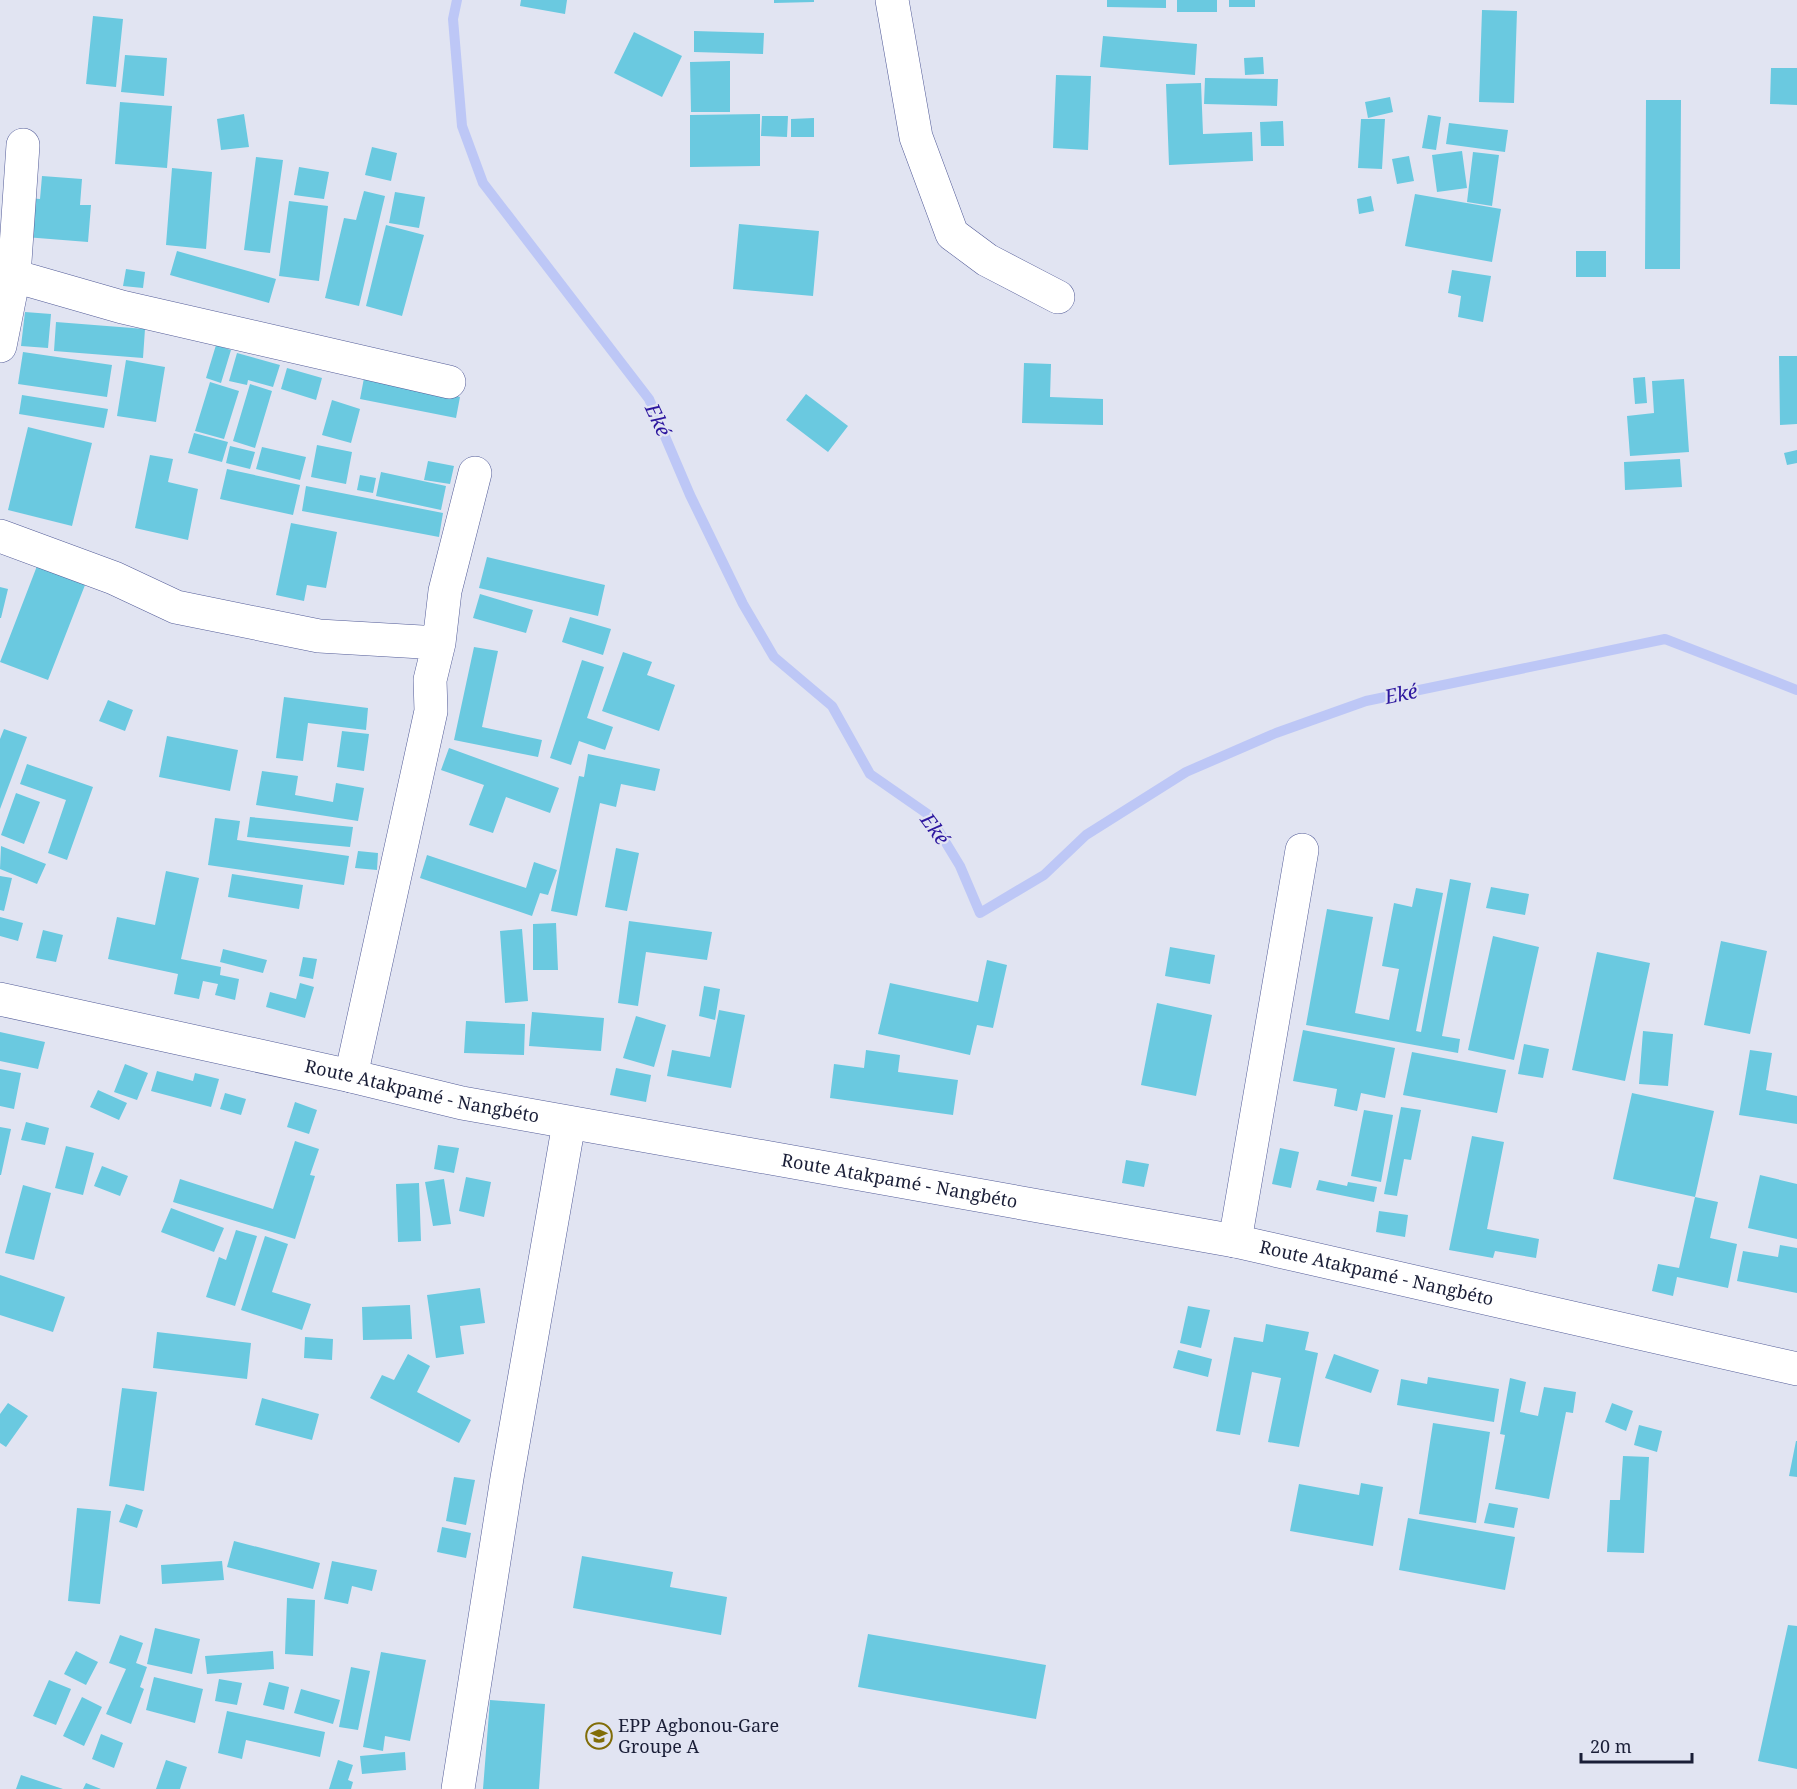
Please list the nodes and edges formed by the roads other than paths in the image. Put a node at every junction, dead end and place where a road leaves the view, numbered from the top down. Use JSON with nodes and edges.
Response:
{"nodes":[{"id":1,"x":892,"y":0,"type":"edge"},
{"id":2,"x":23,"y":146,"type":"dead end"},
{"id":3,"x":14,"y":276,"type":"junction"},
{"id":4,"x":1058,"y":297,"type":"dead end"},
{"id":5,"x":0,"y":346,"type":"edge"},
{"id":6,"x":449,"y":382,"type":"dead end"},
{"id":7,"x":475,"y":473,"type":"dead end"},
{"id":8,"x":0,"y":536,"type":"edge"},
{"id":9,"x":439,"y":643,"type":"junction"},
{"id":10,"x":1302,"y":850,"type":"dead end"},
{"id":11,"x":0,"y":999,"type":"edge"},
{"id":12,"x":351,"y":1076,"type":"junction"},
{"id":13,"x":569,"y":1123,"type":"junction"},
{"id":14,"x":1235,"y":1241,"type":"junction"},
{"id":15,"x":1797,"y":1369,"type":"edge"},
{"id":16,"x":458,"y":1789,"type":"edge"}],
"edges":[{"from":1,"to":4,"type":"street"},
{"from":2,"to":3,"type":"street"},
{"from":3,"to":5,"type":"street"},
{"from":3,"to":6,"type":"street"},
{"from":7,"to":9,"type":"street"},
{"from":8,"to":9,"type":"street"},
{"from":9,"to":12,"type":"street"},
{"from":10,"to":14,"type":"street"},
{"from":11,"to":12,"type":"street","name":"Route Atakpamé - Nangbéto"},
{"from":12,"to":13,"type":"street","name":"Route Atakpamé - Nangbéto"},
{"from":13,"to":14,"type":"street","name":"Route Atakpamé - Nangbéto"},
{"from":13,"to":16,"type":"street"},
{"from":14,"to":15,"type":"street","name":"Route Atakpamé - Nangbéto"}]}
